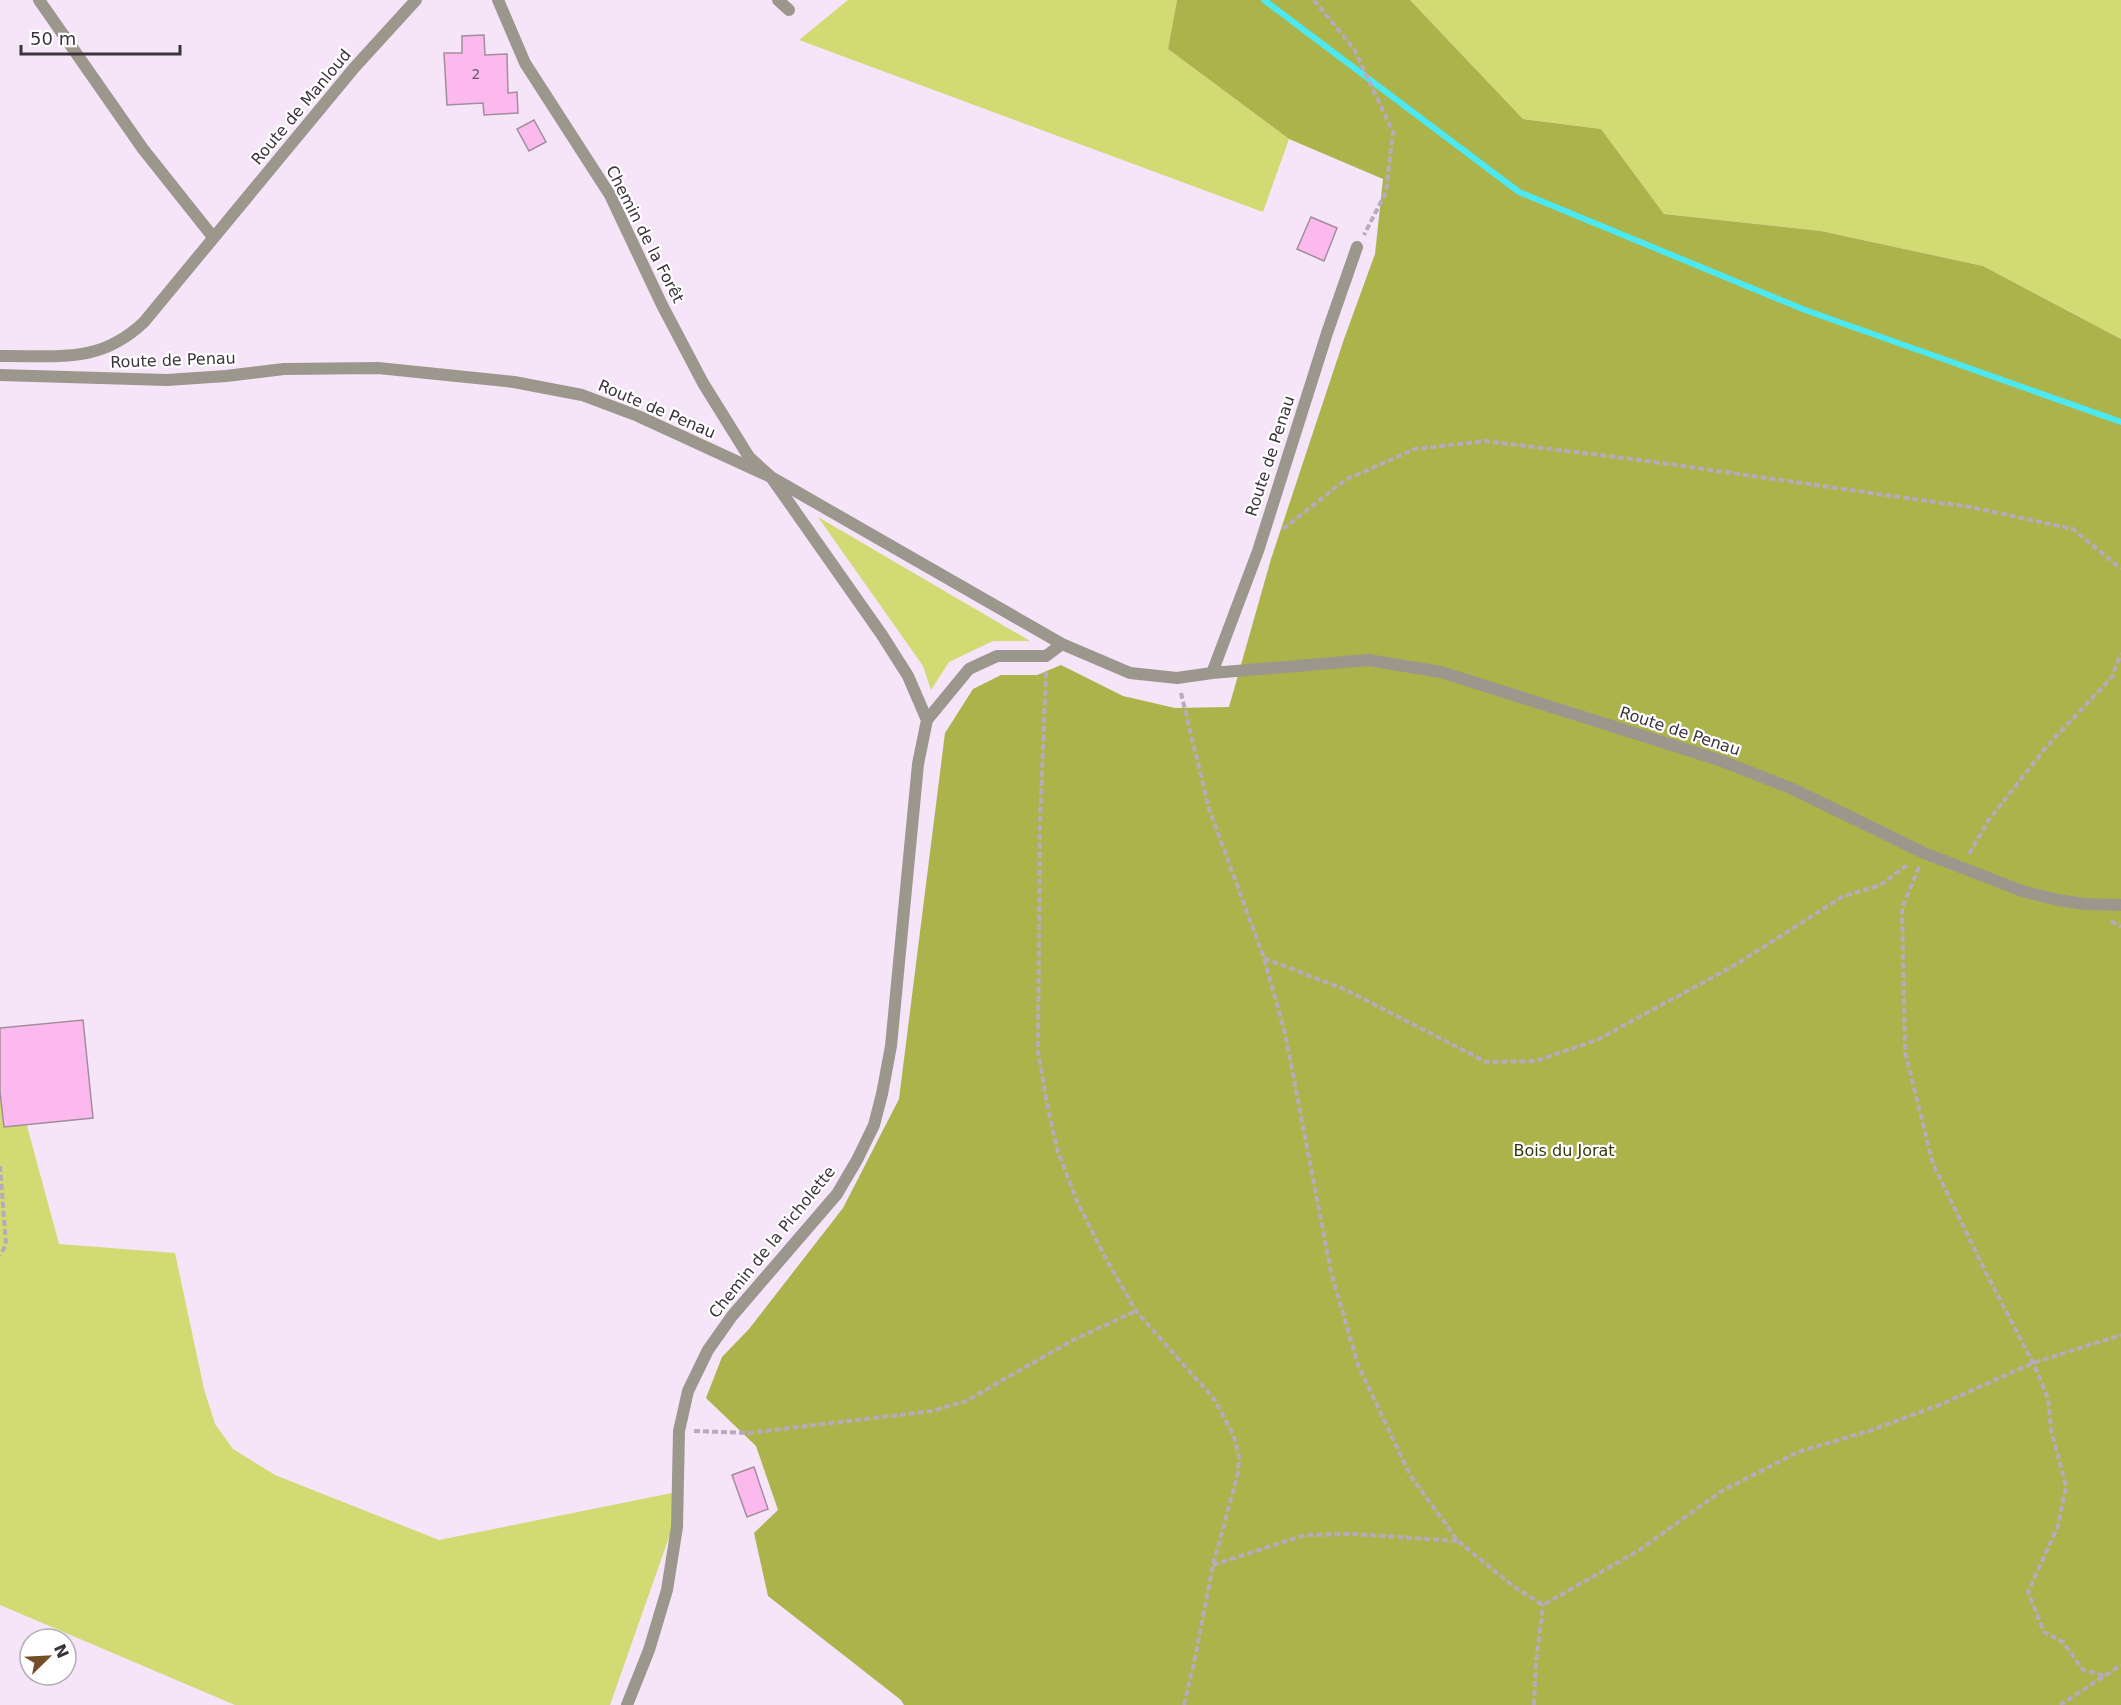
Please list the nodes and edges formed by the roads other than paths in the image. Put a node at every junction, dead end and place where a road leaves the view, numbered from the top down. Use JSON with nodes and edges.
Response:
{"nodes":[{"id":1,"x":39,"y":0,"type":"edge"},
{"id":2,"x":416,"y":0,"type":"edge"},
{"id":3,"x":498,"y":0,"type":"edge"},
{"id":4,"x":778,"y":0,"type":"edge"},
{"id":5,"x":789,"y":10,"type":"dead end"},
{"id":6,"x":213,"y":237,"type":"junction"},
{"id":7,"x":1358,"y":247,"type":"road end"},
{"id":8,"x":0,"y":357,"type":"edge"},
{"id":9,"x":0,"y":375,"type":"edge"},
{"id":10,"x":771,"y":477,"type":"junction"},
{"id":11,"x":1062,"y":645,"type":"junction"},
{"id":12,"x":1212,"y":673,"type":"junction"},
{"id":13,"x":927,"y":720,"type":"junction"},
{"id":14,"x":2121,"y":905,"type":"edge"},
{"id":15,"x":627,"y":1705,"type":"edge"}],
"edges":[{"from":1,"to":6,"type":"street"},
{"from":2,"to":6,"type":"street","name":"Route de Manloud"},
{"from":3,"to":10,"type":"street","name":"Chemin de la Forêt"},
{"from":4,"to":5,"type":"street"},
{"from":6,"to":8,"type":"street","name":"Route de Manloud"},
{"from":7,"to":12,"type":"street","name":"Route de Penau"},
{"from":9,"to":10,"type":"street","name":"Route de Penau"},
{"from":10,"to":11,"type":"street","name":"Route de Penau"},
{"from":10,"to":13,"type":"street"},
{"from":11,"to":12,"type":"street","name":"Route de Penau"},
{"from":11,"to":13,"type":"street"},
{"from":12,"to":14,"type":"street","name":"Route de Penau"},
{"from":13,"to":15,"type":"street","name":"Chemin de la Picholette"}]}
